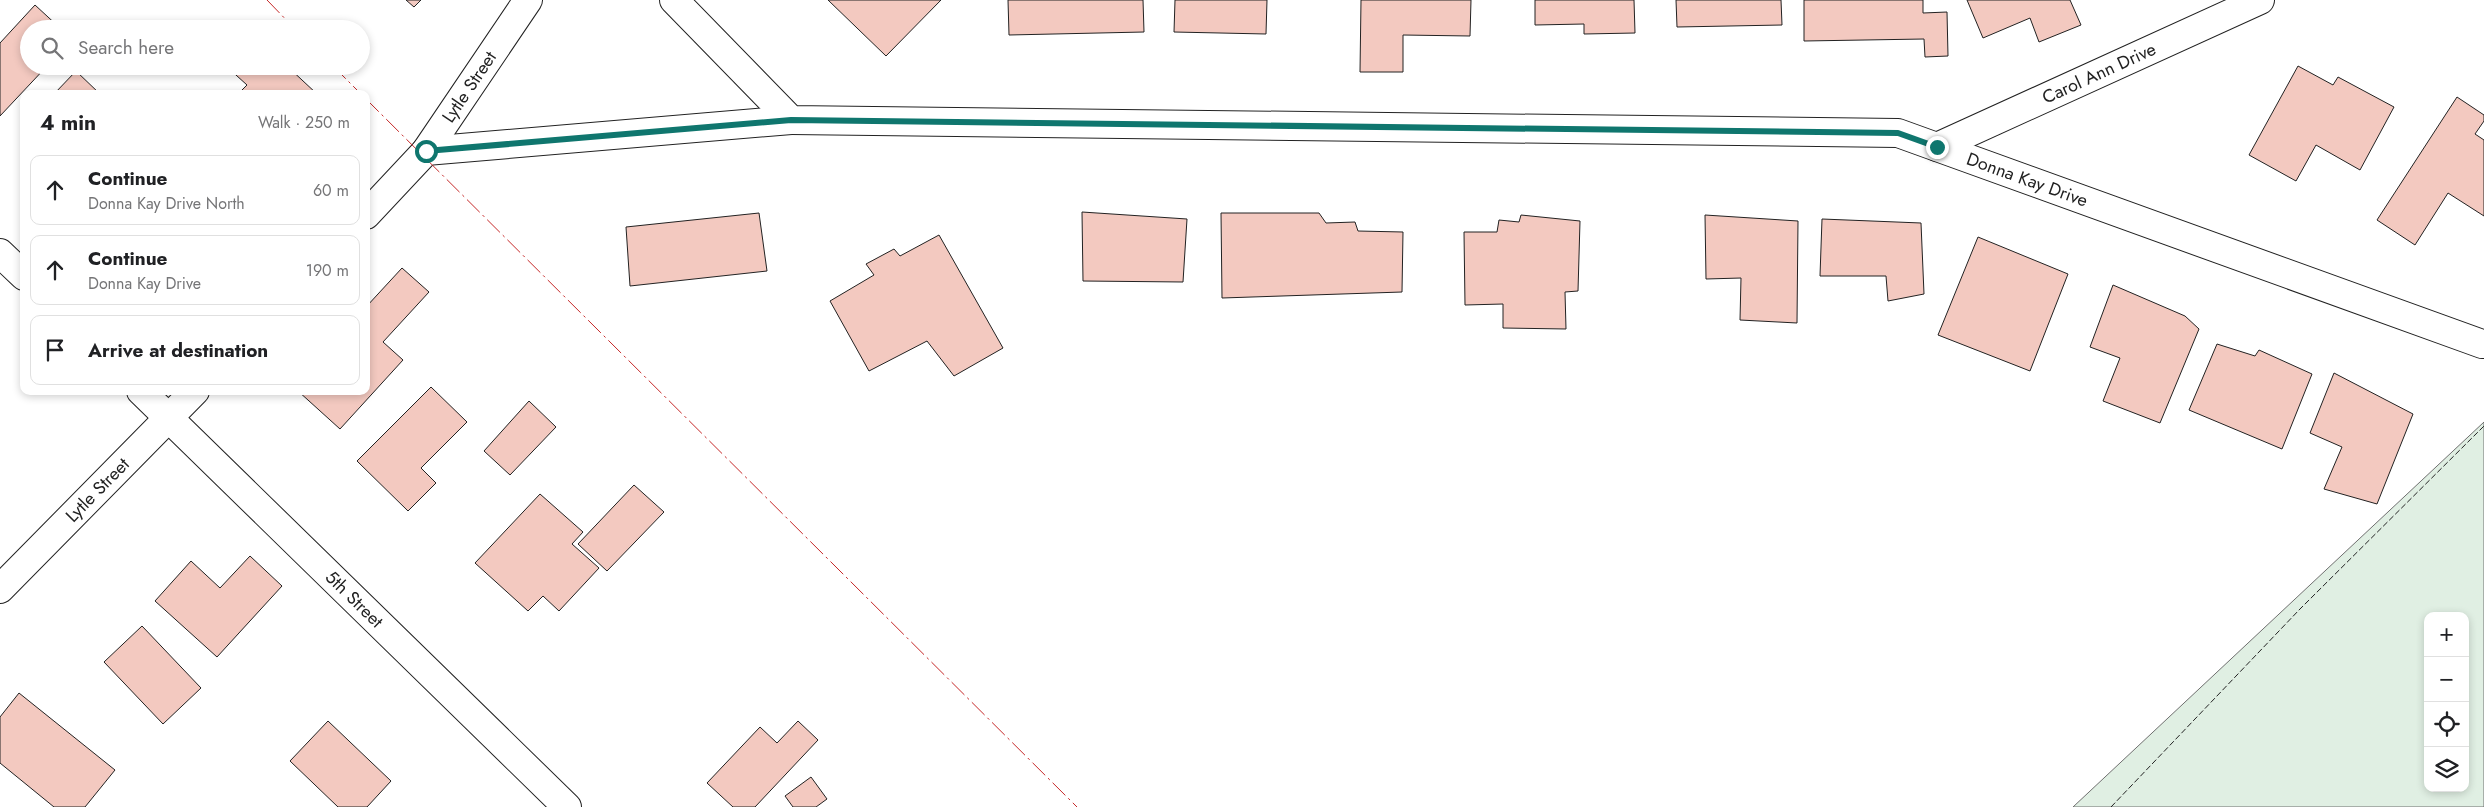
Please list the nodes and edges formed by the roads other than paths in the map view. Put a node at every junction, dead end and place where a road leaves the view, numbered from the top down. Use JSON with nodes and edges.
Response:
{"nodes":[{"id":1,"x":528,"y":0,"type":"edge"},
{"id":2,"x":674,"y":0,"type":"edge"},
{"id":3,"x":2260,"y":0,"type":"edge"},
{"id":4,"x":791,"y":120,"type":"junction"},
{"id":5,"x":1937,"y":147,"type":"junction"},
{"id":6,"x":426,"y":151,"type":"junction"},
{"id":7,"x":370,"y":211,"type":"edge"},
{"id":8,"x":0,"y":253,"type":"edge"},
{"id":9,"x":20,"y":272,"type":"edge"},
{"id":10,"x":2482,"y":344,"type":"dead end"},
{"id":11,"x":146,"y":395,"type":"edge"},
{"id":12,"x":191,"y":395,"type":"edge"},
{"id":13,"x":168,"y":418,"type":"junction"},
{"id":14,"x":0,"y":590,"type":"edge"},
{"id":15,"x":567,"y":807,"type":"edge"}],
"edges":[{"from":1,"to":6,"type":"street","name":"Lytle Street"},
{"from":2,"to":4,"type":"street"},
{"from":3,"to":5,"type":"street","name":"Carol Ann Drive"},
{"from":4,"to":5,"type":"street","name":"Donna Kay Drive"},
{"from":4,"to":6,"type":"street","name":"Donna Kay Drive"},
{"from":5,"to":10,"type":"street","name":"Donna Kay Drive"},
{"from":6,"to":7,"type":"street","name":"Lytle Street"},
{"from":8,"to":9,"type":"street"},
{"from":11,"to":13,"type":"street","name":"5th Street"},
{"from":12,"to":13,"type":"street","name":"Lytle Street"},
{"from":13,"to":14,"type":"street","name":"Lytle Street"},
{"from":13,"to":15,"type":"street","name":"5th Street"}]}
